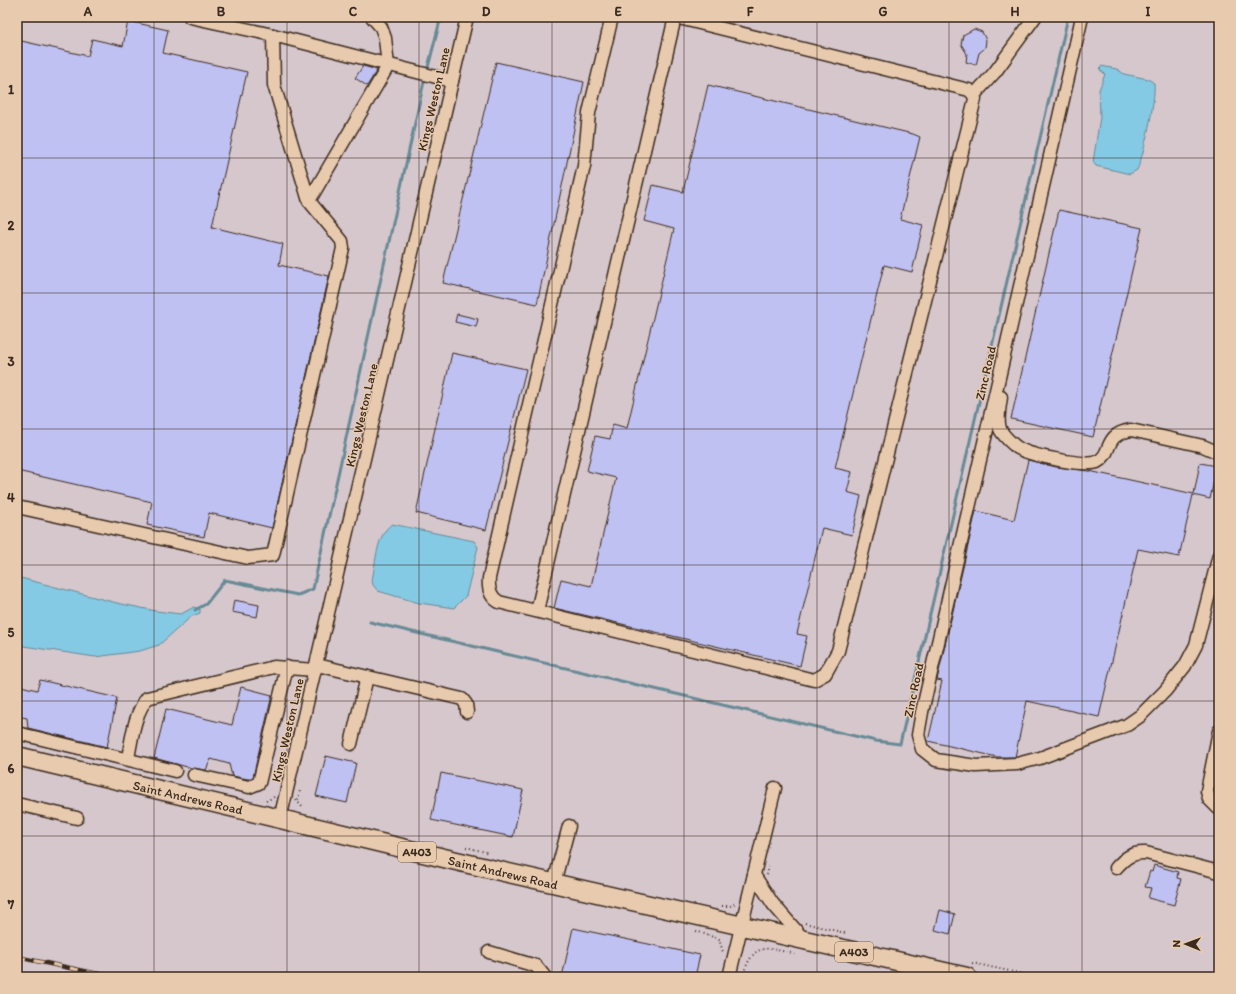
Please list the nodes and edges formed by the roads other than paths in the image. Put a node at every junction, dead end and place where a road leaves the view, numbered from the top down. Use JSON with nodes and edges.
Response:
{"nodes":[{"id":1,"x":190,"y":17,"type":"edge"},
{"id":2,"x":372,"y":17,"type":"edge"},
{"id":3,"x":467,"y":17,"type":"edge"},
{"id":4,"x":612,"y":17,"type":"edge"},
{"id":5,"x":675,"y":17,"type":"edge"},
{"id":6,"x":1034,"y":17,"type":"edge"},
{"id":7,"x":1082,"y":17,"type":"edge"},
{"id":8,"x":273,"y":35,"type":"junction"},
{"id":9,"x":388,"y":66,"type":"junction"},
{"id":10,"x":452,"y":81,"type":"junction"},
{"id":11,"x":974,"y":95,"type":"junction"},
{"id":12,"x":309,"y":201,"type":"junction"},
{"id":13,"x":1032,"y":231,"type":"junction"},
{"id":14,"x":1219,"y":453,"type":"edge"},
{"id":15,"x":17,"y":507,"type":"edge"},
{"id":16,"x":1219,"y":555,"type":"edge"},
{"id":17,"x":537,"y":611,"type":"junction"},
{"id":18,"x":287,"y":667,"type":"junction"},
{"id":19,"x":316,"y":668,"type":"junction"},
{"id":20,"x":367,"y":678,"type":"junction"},
{"id":21,"x":467,"y":712,"type":"dead end"},
{"id":22,"x":1219,"y":731,"type":"edge"},
{"id":23,"x":17,"y":733,"type":"edge"},
{"id":24,"x":351,"y":744,"type":"dead end"},
{"id":25,"x":17,"y":756,"type":"edge"},
{"id":26,"x":128,"y":758,"type":"junction"},
{"id":27,"x":176,"y":771,"type":"dead end"},
{"id":28,"x":194,"y":775,"type":"dead end"},
{"id":29,"x":775,"y":788,"type":"dead end"},
{"id":30,"x":17,"y":804,"type":"edge"},
{"id":31,"x":1219,"y":809,"type":"edge"},
{"id":32,"x":77,"y":818,"type":"dead end"},
{"id":33,"x":280,"y":819,"type":"junction"},
{"id":34,"x":569,"y":826,"type":"dead end"},
{"id":35,"x":1116,"y":868,"type":"dead end"},
{"id":36,"x":1219,"y":872,"type":"edge"},
{"id":37,"x":754,"y":875,"type":"junction"},
{"id":38,"x":554,"y":884,"type":"junction"},
{"id":39,"x":742,"y":927,"type":"junction"},
{"id":40,"x":805,"y":941,"type":"junction"},
{"id":41,"x":489,"y":952,"type":"dead end"},
{"id":42,"x":968,"y":970,"type":"edge"},
{"id":43,"x":545,"y":977,"type":"edge"},
{"id":44,"x":729,"y":977,"type":"edge"}],
"edges":[{"from":1,"to":8,"type":"street"},
{"from":2,"to":9,"type":"street"},
{"from":3,"to":10,"type":"street","name":"Kings Weston Lane"},
{"from":4,"to":17,"type":"street"},
{"from":5,"to":11,"type":"street"},
{"from":5,"to":17,"type":"street"},
{"from":6,"to":11,"type":"street"},
{"from":7,"to":13,"type":"street","name":"Zinc Road"},
{"from":8,"to":9,"type":"street"},
{"from":8,"to":12,"type":"street"},
{"from":9,"to":10,"type":"street"},
{"from":9,"to":12,"type":"street"},
{"from":10,"to":19,"type":"street","name":"Kings Weston Lane"},
{"from":11,"to":17,"type":"street"},
{"from":12,"to":15,"type":"street"},
{"from":13,"to":14,"type":"street","name":"Zinc Road"},
{"from":13,"to":16,"type":"street","name":"Zinc Road"},
{"from":18,"to":19,"type":"street"},
{"from":18,"to":26,"type":"street"},
{"from":18,"to":28,"type":"street"},
{"from":19,"to":20,"type":"street"},
{"from":19,"to":33,"type":"street","name":"Kings Weston Lane"},
{"from":20,"to":21,"type":"street"},
{"from":20,"to":24,"type":"street"},
{"from":22,"to":31,"type":"street"},
{"from":23,"to":26,"type":"street"},
{"from":25,"to":33,"type":"highway","name":"Saint Andrews Road","number":"A403"},
{"from":26,"to":27,"type":"street"},
{"from":29,"to":37,"type":"street"},
{"from":30,"to":32,"type":"street"},
{"from":33,"to":38,"type":"highway","name":"Saint Andrews Road","number":"A403"},
{"from":34,"to":38,"type":"street"},
{"from":35,"to":36,"type":"street"},
{"from":37,"to":39,"type":"street"},
{"from":37,"to":40,"type":"street"},
{"from":38,"to":39,"type":"highway","name":"Saint Andrews Road","number":"A403"},
{"from":39,"to":40,"type":"highway","name":"Saint Andrews Road","number":"A403"},
{"from":39,"to":44,"type":"street"},
{"from":40,"to":42,"type":"highway","name":"Saint Andrews Road","number":"A403"},
{"from":41,"to":43,"type":"street"}]}
